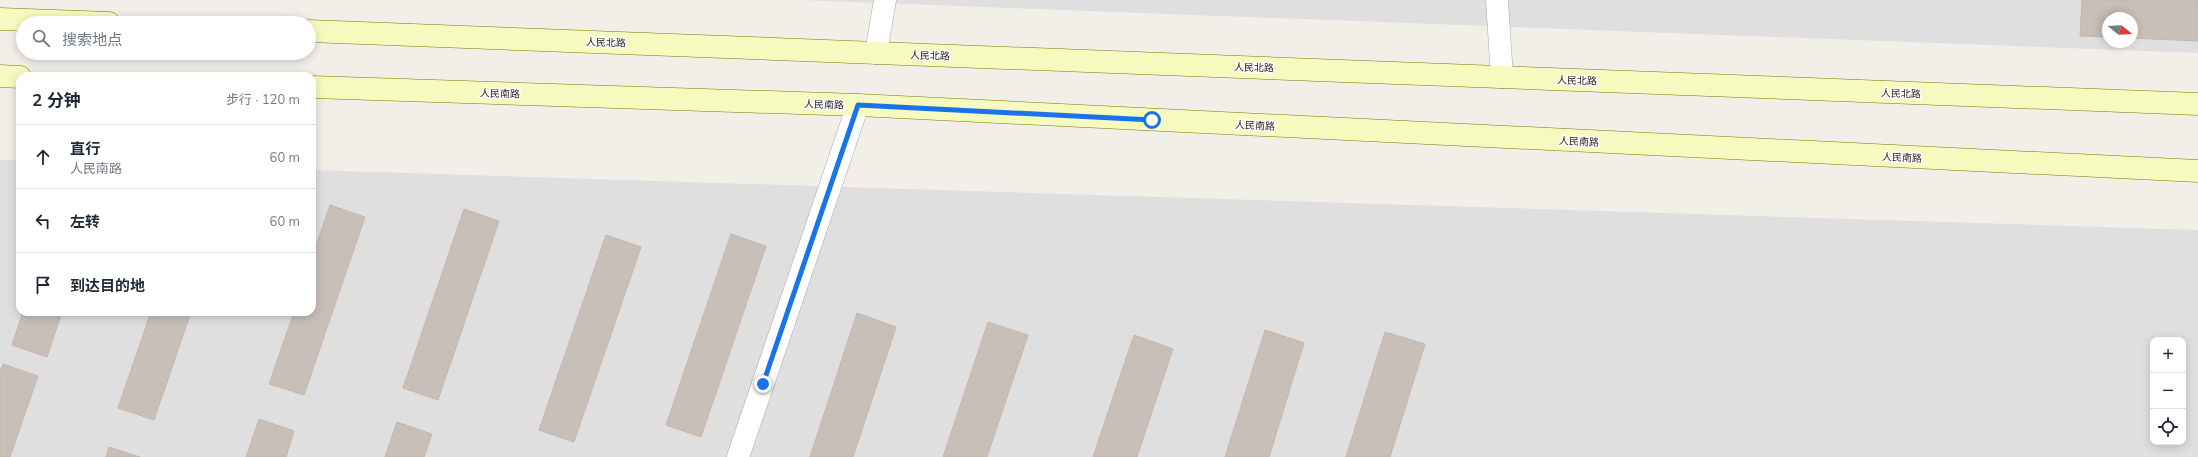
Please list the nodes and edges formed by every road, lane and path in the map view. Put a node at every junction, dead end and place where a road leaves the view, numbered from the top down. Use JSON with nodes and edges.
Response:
{"nodes":[{"id":1,"x":886,"y":0,"type":"edge"},
{"id":2,"x":1497,"y":0,"type":"edge"},
{"id":3,"x":0,"y":19,"type":"edge"},
{"id":4,"x":16,"y":20,"type":"edge"},
{"id":5,"x":316,"y":31,"type":"edge"},
{"id":6,"x":876,"y":53,"type":"junction"},
{"id":7,"x":0,"y":76,"type":"edge"},
{"id":8,"x":16,"y":77,"type":"edge"},
{"id":9,"x":1502,"y":77,"type":"junction"},
{"id":10,"x":316,"y":87,"type":"edge"},
{"id":11,"x":2198,"y":104,"type":"edge"},
{"id":12,"x":858,"y":105,"type":"junction"},
{"id":13,"x":2198,"y":171,"type":"edge"},
{"id":14,"x":738,"y":457,"type":"edge"}],
"edges":[{"from":1,"to":6,"type":"street"},
{"from":2,"to":9,"type":"street"},
{"from":3,"to":4,"type":"main road"},
{"from":5,"to":6,"type":"main road","name":"人民北路"},
{"from":6,"to":9,"type":"main road","name":"人民北路"},
{"from":7,"to":8,"type":"main road"},
{"from":9,"to":11,"type":"main road","name":"人民北路"},
{"from":10,"to":12,"type":"main road","name":"人民南路"},
{"from":12,"to":13,"type":"main road","name":"人民南路"},
{"from":12,"to":14,"type":"street"}]}
